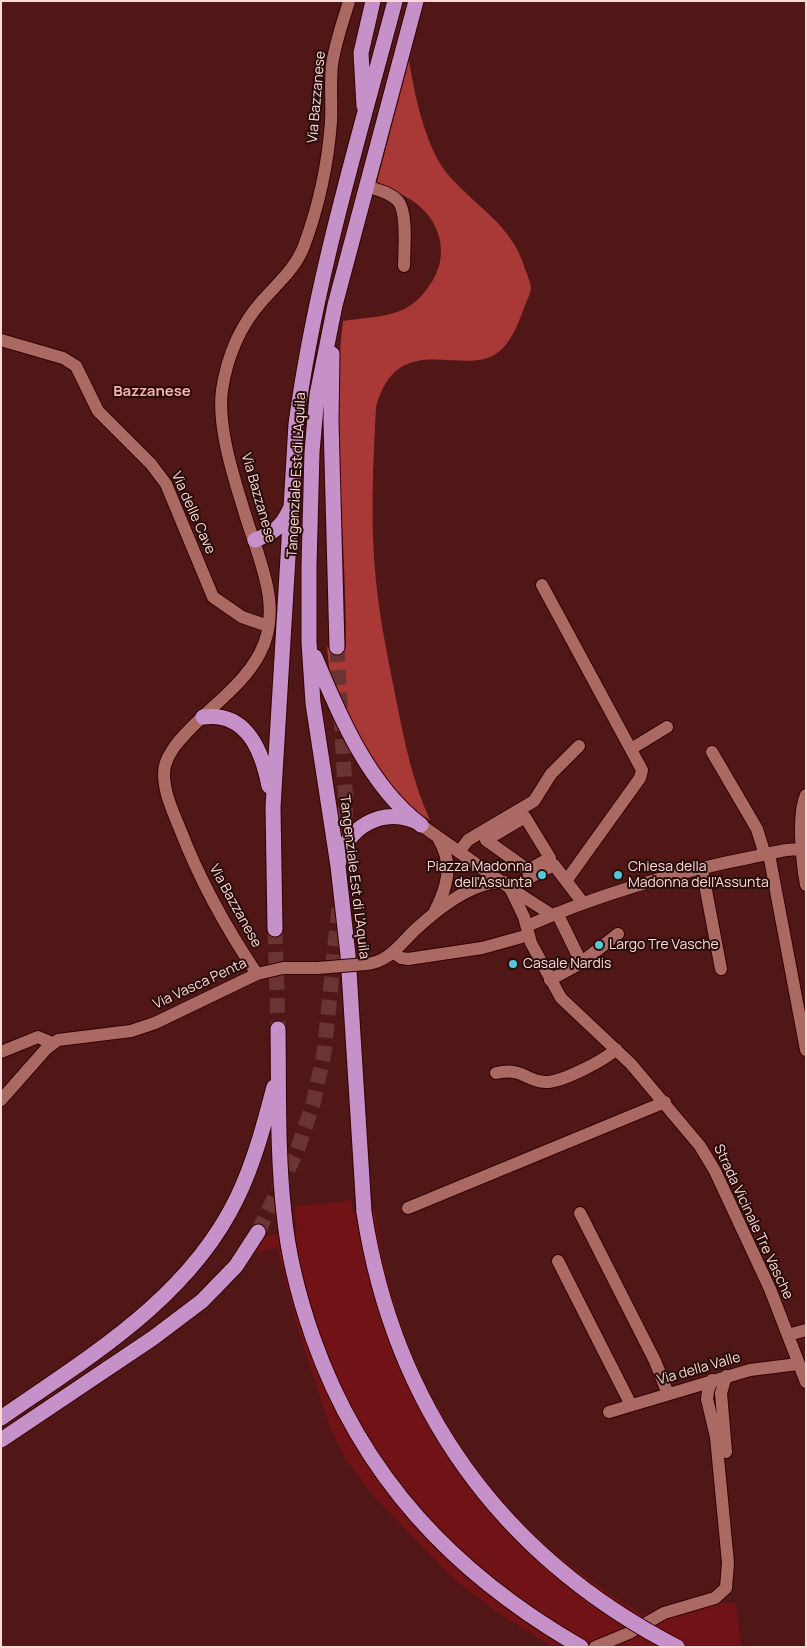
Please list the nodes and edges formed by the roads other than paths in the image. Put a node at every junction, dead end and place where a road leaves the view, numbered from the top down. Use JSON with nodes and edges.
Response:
{"nodes":[{"id":1,"x":349,"y":1,"type":"edge"},
{"id":2,"x":373,"y":1,"type":"edge"},
{"id":3,"x":395,"y":1,"type":"edge"},
{"id":4,"x":416,"y":1,"type":"edge"},
{"id":5,"x":365,"y":115,"type":"junction"},
{"id":6,"x":366,"y":186,"type":"junction"},
{"id":7,"x":404,"y":266,"type":"dead end"},
{"id":8,"x":335,"y":305,"type":"junction"},
{"id":9,"x":1,"y":340,"type":"edge"},
{"id":10,"x":292,"y":503,"type":"junction"},
{"id":11,"x":254,"y":540,"type":"junction"},
{"id":12,"x":542,"y":585,"type":"dead end"},
{"id":13,"x":268,"y":626,"type":"junction"},
{"id":14,"x":309,"y":642,"type":"junction"},
{"id":15,"x":338,"y":647,"type":"tunnel mouth"},
{"id":16,"x":203,"y":716,"type":"junction"},
{"id":17,"x":667,"y":727,"type":"dead end"},
{"id":18,"x":579,"y":746,"type":"dead end"},
{"id":19,"x":631,"y":749,"type":"junction"},
{"id":20,"x":712,"y":752,"type":"dead end"},
{"id":21,"x":806,"y":795,"type":"edge"},
{"id":22,"x":273,"y":807,"type":"junction"},
{"id":23,"x":421,"y":824,"type":"junction"},
{"id":24,"x":502,"y":826,"type":"junction"},
{"id":25,"x":436,"y":835,"type":"junction"},
{"id":26,"x":804,"y":850,"type":"edge"},
{"id":27,"x":459,"y":852,"type":"junction"},
{"id":28,"x":767,"y":854,"type":"junction"},
{"id":29,"x":547,"y":864,"type":"junction"},
{"id":30,"x":338,"y":866,"type":"junction"},
{"id":31,"x":702,"y":869,"type":"junction"},
{"id":32,"x":534,"y":871,"type":"junction"},
{"id":33,"x":566,"y":881,"type":"junction"},
{"id":34,"x":507,"y":885,"type":"junction"},
{"id":35,"x":806,"y":885,"type":"edge"},
{"id":36,"x":583,"y":903,"type":"junction"},
{"id":37,"x":554,"y":914,"type":"junction"},
{"id":38,"x":433,"y":915,"type":"junction"},
{"id":39,"x":275,"y":929,"type":"tunnel mouth"},
{"id":40,"x":528,"y":930,"type":"junction"},
{"id":41,"x":618,"y":934,"type":"dead end"},
{"id":42,"x":393,"y":952,"type":"junction"},
{"id":43,"x":581,"y":962,"type":"junction"},
{"id":44,"x":721,"y":969,"type":"dead end"},
{"id":45,"x":258,"y":974,"type":"junction"},
{"id":46,"x":550,"y":980,"type":"junction"},
{"id":47,"x":278,"y":1029,"type":"tunnel mouth"},
{"id":48,"x":52,"y":1043,"type":"junction"},
{"id":49,"x":616,"y":1049,"type":"junction"},
{"id":50,"x":806,"y":1050,"type":"edge"},
{"id":51,"x":1,"y":1052,"type":"edge"},
{"id":52,"x":278,"y":1071,"type":"junction"},
{"id":53,"x":496,"y":1073,"type":"dead end"},
{"id":54,"x":1,"y":1100,"type":"edge"},
{"id":55,"x":665,"y":1102,"type":"junction"},
{"id":56,"x":408,"y":1208,"type":"dead end"},
{"id":57,"x":580,"y":1213,"type":"dead end"},
{"id":58,"x":258,"y":1232,"type":"tunnel mouth"},
{"id":59,"x":558,"y":1261,"type":"dead end"},
{"id":60,"x":806,"y":1330,"type":"edge"},
{"id":61,"x":788,"y":1335,"type":"junction"},
{"id":62,"x":798,"y":1364,"type":"junction"},
{"id":63,"x":726,"y":1376,"type":"junction"},
{"id":64,"x":712,"y":1380,"type":"junction"},
{"id":65,"x":806,"y":1382,"type":"edge"},
{"id":66,"x":668,"y":1394,"type":"junction"},
{"id":67,"x":631,"y":1405,"type":"junction"},
{"id":68,"x":609,"y":1412,"type":"dead end"},
{"id":69,"x":1,"y":1418,"type":"edge"},
{"id":70,"x":1,"y":1440,"type":"edge"},
{"id":71,"x":736,"y":1571,"type":"dead end"},
{"id":72,"x":581,"y":1647,"type":"edge"},
{"id":73,"x":595,"y":1647,"type":"edge"},
{"id":74,"x":676,"y":1647,"type":"edge"}],
"edges":[{"from":1,"to":11,"type":"street","name":"Via Bazzanese"},
{"from":2,"to":5,"type":"highway"},
{"from":3,"to":5,"type":"highway","name":"Tangenziale Est di L'Aquila"},
{"from":4,"to":6,"type":"highway","name":"Tangenziale Est di L'Aquila"},
{"from":5,"to":10,"type":"highway","name":"Tangenziale Est di L'Aquila"},
{"from":6,"to":7,"type":"street"},
{"from":6,"to":8,"type":"highway","name":"Tangenziale Est di L'Aquila"},
{"from":8,"to":14,"type":"highway","name":"Tangenziale Est di L'Aquila"},
{"from":8,"to":15,"type":"highway"},
{"from":9,"to":13,"type":"street","name":"Via delle Cave"},
{"from":10,"to":11,"type":"highway"},
{"from":10,"to":22,"type":"highway","name":"Tangenziale Est di L'Aquila"},
{"from":11,"to":13,"type":"street","name":"Via Bazzanese"},
{"from":12,"to":19,"type":"street"},
{"from":13,"to":16,"type":"street","name":"Via Bazzanese"},
{"from":14,"to":23,"type":"highway"},
{"from":14,"to":30,"type":"highway","name":"Tangenziale Est di L'Aquila"},
{"from":16,"to":22,"type":"highway"},
{"from":16,"to":45,"type":"street","name":"Via Bazzanese"},
{"from":17,"to":19,"type":"street"},
{"from":18,"to":24,"type":"street"},
{"from":19,"to":33,"type":"street"},
{"from":20,"to":28,"type":"street"},
{"from":21,"to":26,"type":"street"},
{"from":22,"to":39,"type":"highway","name":"Tangenziale Est di L'Aquila"},
{"from":23,"to":25,"type":"street"},
{"from":23,"to":30,"type":"highway"},
{"from":24,"to":27,"type":"street"},
{"from":24,"to":29,"type":"street"},
{"from":24,"to":32,"type":"street"},
{"from":25,"to":27,"type":"street"},
{"from":25,"to":38,"type":"street"},
{"from":26,"to":28,"type":"street"},
{"from":26,"to":35,"type":"street"},
{"from":27,"to":34,"type":"street"},
{"from":28,"to":31,"type":"street"},
{"from":28,"to":50,"type":"street"},
{"from":29,"to":32,"type":"street"},
{"from":29,"to":33,"type":"street"},
{"from":30,"to":74,"type":"highway","name":"Tangenziale Est di L'Aquila","bridge":true},
{"from":31,"to":36,"type":"street"},
{"from":31,"to":44,"type":"street"},
{"from":32,"to":34,"type":"street"},
{"from":33,"to":36,"type":"street"},
{"from":34,"to":37,"type":"street"},
{"from":34,"to":38,"type":"street","name":"Via Vasca Penta"},
{"from":34,"to":40,"type":"street","name":"Strada Vicinale Tre Vasche"},
{"from":36,"to":37,"type":"street"},
{"from":37,"to":40,"type":"street"},
{"from":37,"to":43,"type":"street"},
{"from":38,"to":42,"type":"street","name":"Via Vasca Penta"},
{"from":40,"to":42,"type":"street"},
{"from":40,"to":46,"type":"street","name":"Strada Vicinale Tre Vasche"},
{"from":41,"to":43,"type":"street"},
{"from":42,"to":45,"type":"street","name":"Via Vasca Penta","bridge":true},
{"from":43,"to":46,"type":"street"},
{"from":45,"to":48,"type":"street","name":"Via Vasca Penta"},
{"from":46,"to":49,"type":"street","name":"Strada Vicinale Tre Vasche"},
{"from":47,"to":52,"type":"highway"},
{"from":48,"to":51,"type":"street","name":"Via Vasca Penta"},
{"from":48,"to":54,"type":"street"},
{"from":49,"to":53,"type":"street"},
{"from":49,"to":55,"type":"street","name":"Strada Vicinale Tre Vasche"},
{"from":52,"to":69,"type":"highway"},
{"from":52,"to":72,"type":"highway"},
{"from":55,"to":56,"type":"street"},
{"from":55,"to":61,"type":"street","name":"Strada Vicinale Tre Vasche"},
{"from":57,"to":66,"type":"street"},
{"from":58,"to":70,"type":"highway"},
{"from":59,"to":67,"type":"street"},
{"from":60,"to":61,"type":"street"},
{"from":61,"to":62,"type":"street","name":"Strada Vicinale Tre Vasche"},
{"from":62,"to":63,"type":"street","name":"Via della Valle"},
{"from":62,"to":65,"type":"street","name":"Strada Vicinale Tre Vasche"},
{"from":63,"to":64,"type":"street","name":"Via della Valle"},
{"from":63,"to":71,"type":"street"},
{"from":64,"to":66,"type":"street","name":"Via della Valle"},
{"from":64,"to":73,"type":"street"},
{"from":66,"to":67,"type":"street","name":"Via della Valle"},
{"from":67,"to":68,"type":"street","name":"Via della Valle"}]}
